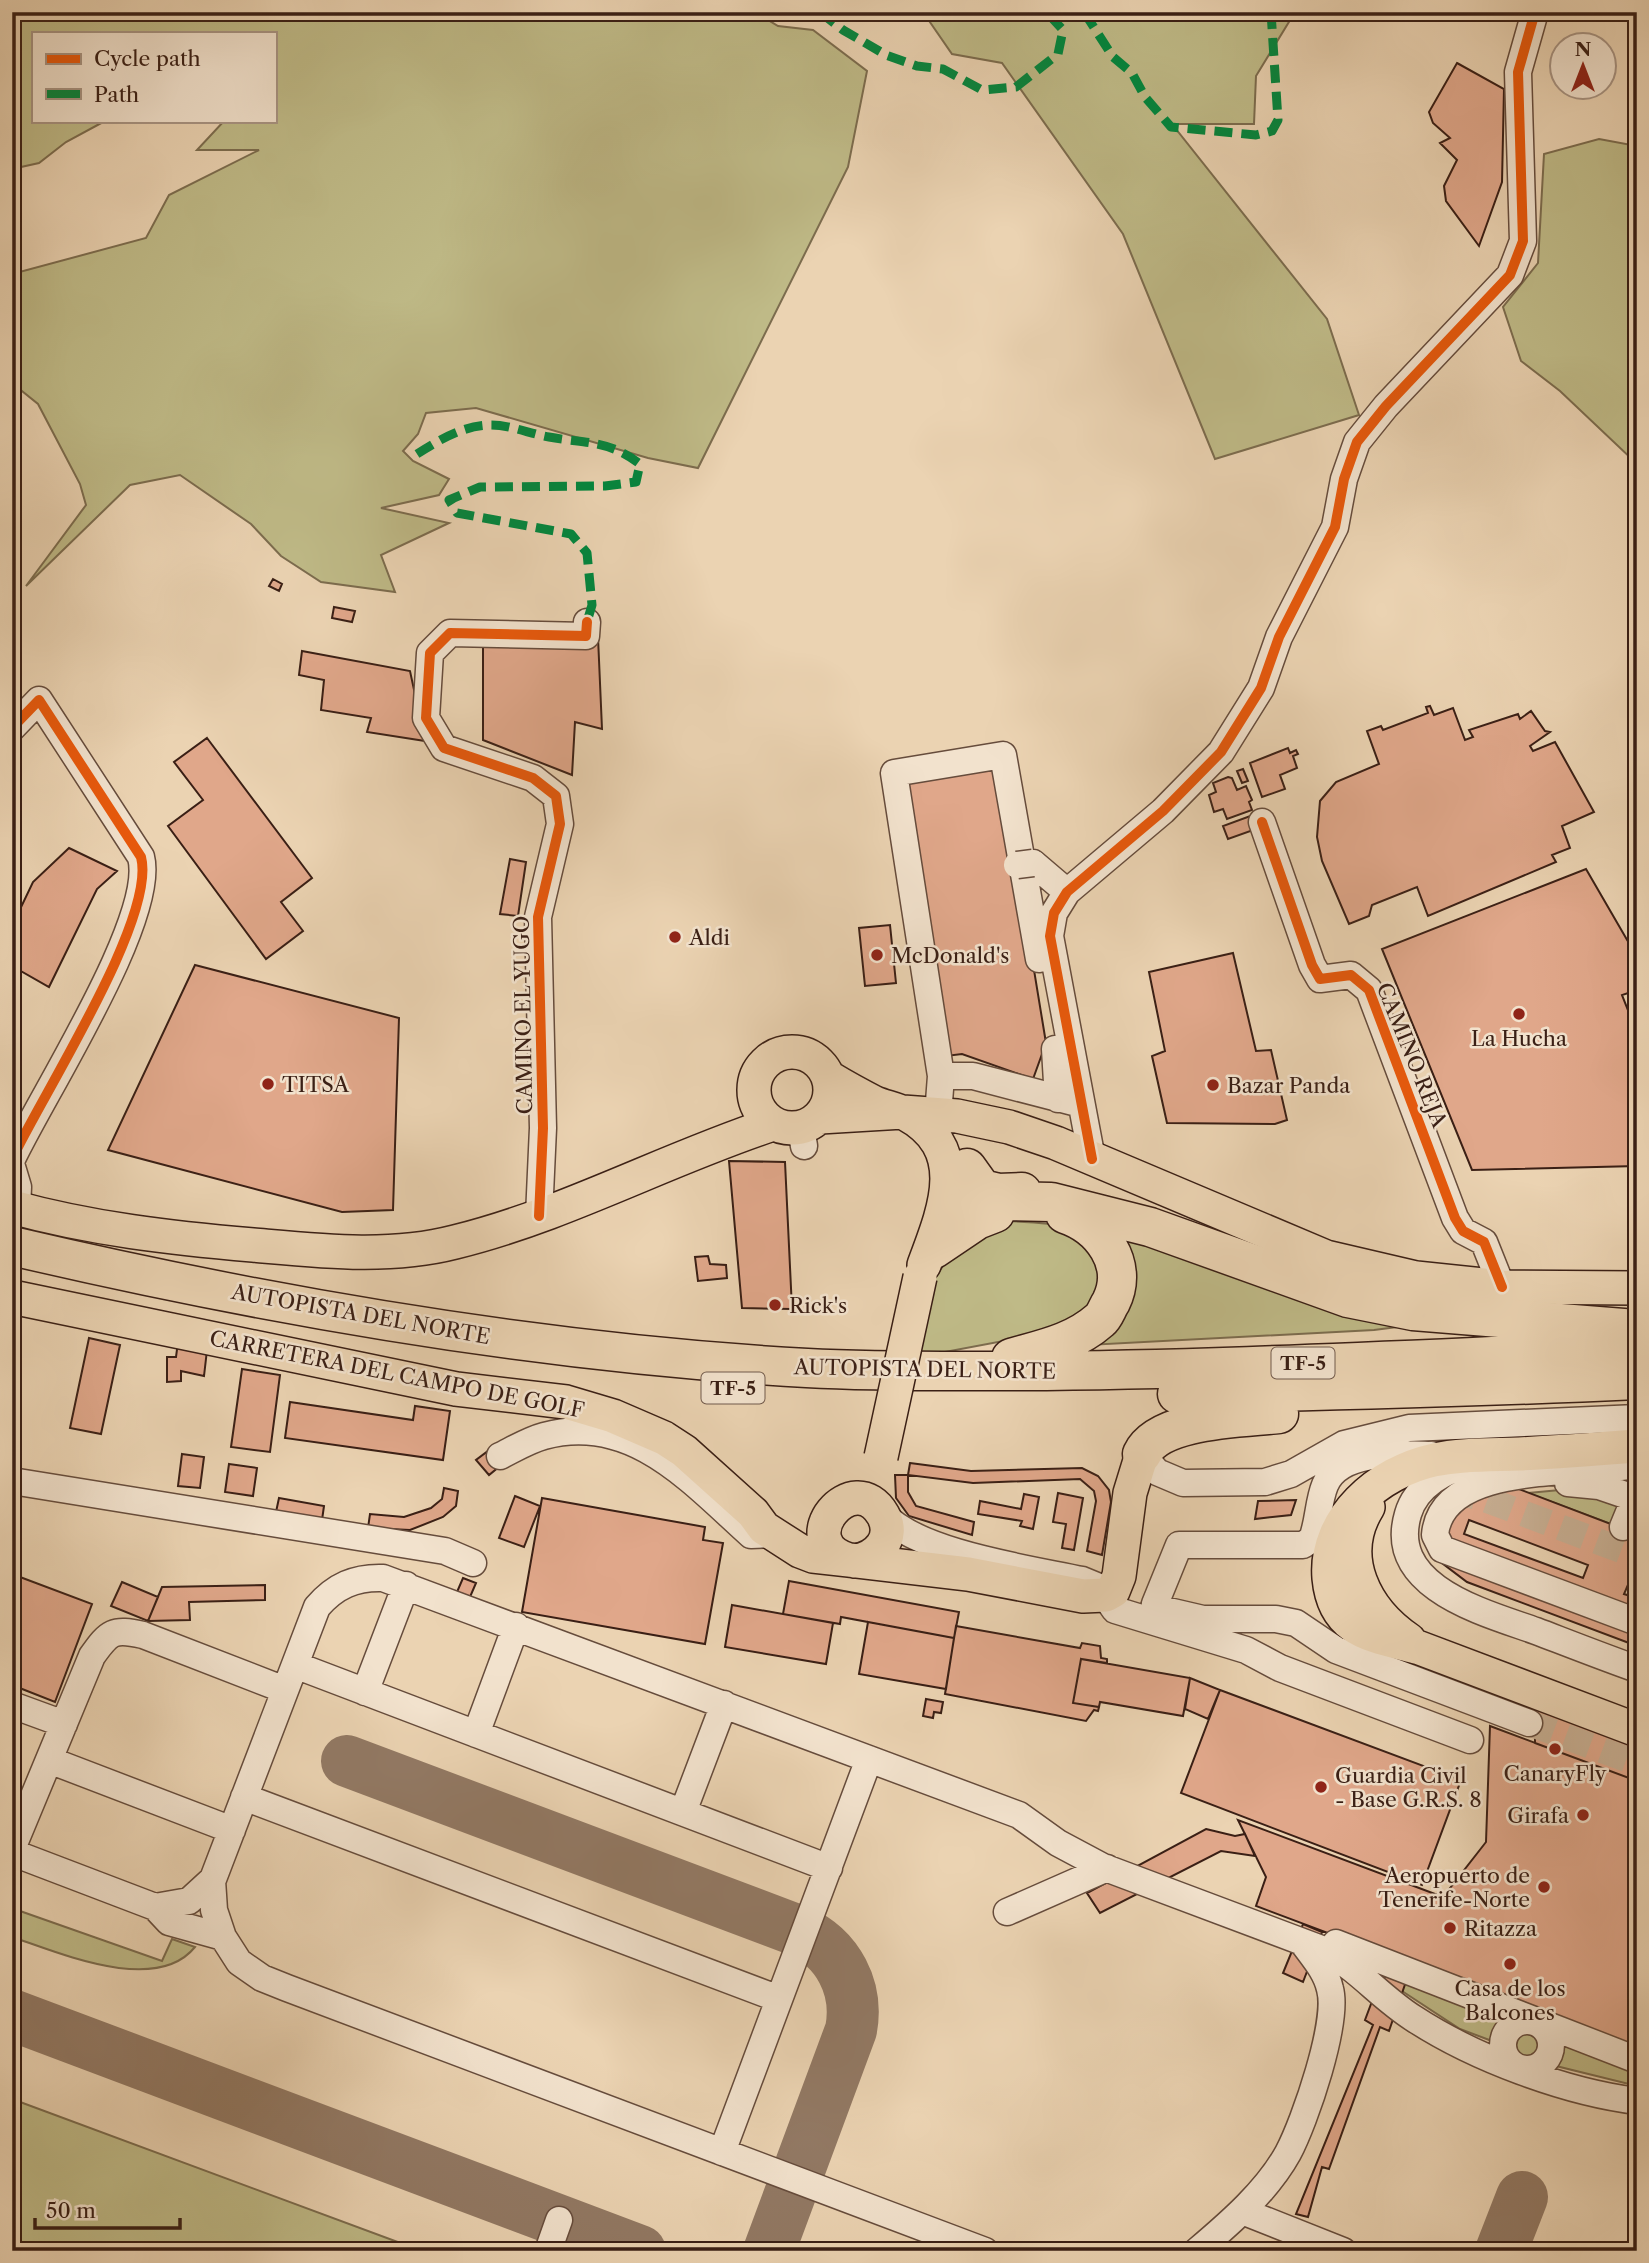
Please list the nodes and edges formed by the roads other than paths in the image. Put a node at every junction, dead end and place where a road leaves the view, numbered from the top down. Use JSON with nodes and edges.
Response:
{"nodes":[{"id":1,"x":1535,"y":12,"type":"edge"},
{"id":2,"x":587,"y":622,"type":"dead end"},
{"id":3,"x":12,"y":728,"type":"edge"},
{"id":4,"x":1262,"y":822,"type":"dead end"},
{"id":5,"x":1025,"y":864,"type":"dead end"},
{"id":6,"x":1067,"y":892,"type":"junction"},
{"id":7,"x":941,"y":1076,"type":"junction"},
{"id":8,"x":828,"y":1077,"type":"junction"},
{"id":9,"x":753,"y":1095,"type":"junction"},
{"id":10,"x":1073,"y":1103,"type":"junction"},
{"id":11,"x":902,"y":1112,"type":"junction"},
{"id":12,"x":947,"y":1116,"type":"junction"},
{"id":13,"x":1009,"y":1127,"type":"junction"},
{"id":14,"x":800,"y":1129,"type":"junction"},
{"id":15,"x":1056,"y":1143,"type":"junction"},
{"id":16,"x":12,"y":1159,"type":"edge"},
{"id":17,"x":1092,"y":1159,"type":"junction"},
{"id":18,"x":656,"y":1166,"type":"junction"},
{"id":19,"x":12,"y":1167,"type":"edge"},
{"id":20,"x":967,"y":1168,"type":"junction"},
{"id":21,"x":15,"y":1208,"type":"edge"},
{"id":22,"x":539,"y":1216,"type":"junction"},
{"id":23,"x":1150,"y":1227,"type":"junction"},
{"id":24,"x":935,"y":1246,"type":"junction"},
{"id":25,"x":12,"y":1247,"type":"edge"},
{"id":26,"x":12,"y":1273,"type":"edge"},
{"id":27,"x":1502,"y":1287,"type":"junction"},
{"id":28,"x":1637,"y":1288,"type":"edge"},
{"id":29,"x":12,"y":1297,"type":"edge"},
{"id":30,"x":1637,"y":1329,"type":"edge"},
{"id":31,"x":1637,"y":1350,"type":"edge"},
{"id":32,"x":969,"y":1371,"type":"junction"},
{"id":33,"x":1637,"y":1380,"type":"edge"},
{"id":34,"x":1463,"y":1388,"type":"junction"},
{"id":35,"x":1637,"y":1418,"type":"edge"},
{"id":36,"x":1637,"y":1446,"type":"edge"},
{"id":37,"x":1526,"y":1453,"type":"junction"},
{"id":38,"x":1142,"y":1454,"type":"junction"},
{"id":39,"x":500,"y":1456,"type":"dead end"},
{"id":40,"x":1472,"y":1456,"type":"junction"},
{"id":41,"x":1637,"y":1465,"type":"edge"},
{"id":42,"x":12,"y":1481,"type":"edge"},
{"id":43,"x":1183,"y":1483,"type":"junction"},
{"id":44,"x":1465,"y":1494,"type":"dead end"},
{"id":45,"x":1128,"y":1503,"type":"junction"},
{"id":46,"x":874,"y":1507,"type":"junction"},
{"id":47,"x":1634,"y":1512,"type":"edge"},
{"id":48,"x":827,"y":1518,"type":"junction"},
{"id":49,"x":763,"y":1523,"type":"junction"},
{"id":50,"x":445,"y":1551,"type":"junction"},
{"id":51,"x":852,"y":1561,"type":"junction"},
{"id":52,"x":473,"y":1563,"type":"dead end"},
{"id":53,"x":407,"y":1585,"type":"junction"},
{"id":54,"x":1045,"y":1589,"type":"junction"},
{"id":55,"x":436,"y":1595,"type":"junction"},
{"id":56,"x":1106,"y":1595,"type":"junction"},
{"id":57,"x":1637,"y":1622,"type":"edge"},
{"id":58,"x":516,"y":1626,"type":"junction"},
{"id":59,"x":1201,"y":1627,"type":"junction"},
{"id":60,"x":295,"y":1665,"type":"junction"},
{"id":61,"x":1280,"y":1668,"type":"junction"},
{"id":62,"x":1637,"y":1669,"type":"edge"},
{"id":63,"x":285,"y":1690,"type":"junction"},
{"id":64,"x":365,"y":1692,"type":"junction"},
{"id":65,"x":724,"y":1704,"type":"junction"},
{"id":66,"x":12,"y":1705,"type":"edge"},
{"id":67,"x":1529,"y":1723,"type":"tunnel mouth"},
{"id":68,"x":64,"y":1724,"type":"junction"},
{"id":69,"x":1637,"y":1730,"type":"edge"},
{"id":70,"x":476,"y":1734,"type":"junction"},
{"id":71,"x":1470,"y":1741,"type":"dead end"},
{"id":72,"x":869,"y":1759,"type":"junction"},
{"id":73,"x":49,"y":1760,"type":"junction"},
{"id":74,"x":244,"y":1797,"type":"junction"},
{"id":75,"x":683,"y":1812,"type":"junction"},
{"id":76,"x":232,"y":1830,"type":"junction"},
{"id":77,"x":1058,"y":1843,"type":"junction"},
{"id":78,"x":829,"y":1868,"type":"junction"},
{"id":79,"x":1107,"y":1868,"type":"junction"},
{"id":80,"x":212,"y":1880,"type":"junction"},
{"id":81,"x":155,"y":1907,"type":"junction"},
{"id":82,"x":1007,"y":1912,"type":"dead end"},
{"id":83,"x":223,"y":1937,"type":"junction"},
{"id":84,"x":1303,"y":1943,"type":"junction"},
{"id":85,"x":779,"y":1999,"type":"junction"},
{"id":86,"x":1535,"y":2022,"type":"junction"},
{"id":87,"x":1637,"y":2060,"type":"edge"},
{"id":88,"x":1520,"y":2068,"type":"junction"},
{"id":89,"x":1637,"y":2101,"type":"edge"},
{"id":90,"x":722,"y":2152,"type":"junction"},
{"id":91,"x":1242,"y":2211,"type":"junction"},
{"id":92,"x":559,"y":2220,"type":"dead end"},
{"id":93,"x":548,"y":2251,"type":"edge"},
{"id":94,"x":985,"y":2251,"type":"edge"},
{"id":95,"x":1197,"y":2251,"type":"edge"},
{"id":96,"x":1343,"y":2251,"type":"edge"}],
"edges":[{"from":1,"to":6,"type":"street"},
{"from":2,"to":22,"type":"street","name":"CAMINO EL YUGO"},
{"from":3,"to":16,"type":"street"},
{"from":4,"to":27,"type":"street","name":"CAMINO REJA"},
{"from":5,"to":6,"type":"street"},
{"from":6,"to":10,"type":"street"},
{"from":7,"to":10,"type":"street"},
{"from":7,"to":10,"type":"street"},
{"from":7,"to":12,"type":"street"},
{"from":8,"to":9,"type":"main road"},
{"from":8,"to":11,"type":"main road"},
{"from":8,"to":14,"type":"main road"},
{"from":9,"to":14,"type":"main road"},
{"from":9,"to":18,"type":"main road"},
{"from":10,"to":15,"type":"street"},
{"from":10,"to":17,"type":"street"},
{"from":11,"to":12,"type":"main road"},
{"from":11,"to":14,"type":"main road"},
{"from":11,"to":24,"type":"main road"},
{"from":12,"to":13,"type":"main road"},
{"from":12,"to":20,"type":"main road"},
{"from":13,"to":15,"type":"main road"},
{"from":13,"to":20,"type":"main road"},
{"from":14,"to":18,"type":"main road"},
{"from":15,"to":17,"type":"main road"},
{"from":17,"to":27,"type":"main road"},
{"from":18,"to":22,"type":"main road"},
{"from":19,"to":21,"type":"street"},
{"from":20,"to":23,"type":"highway"},
{"from":20,"to":24,"type":"main road"},
{"from":21,"to":22,"type":"main road"},
{"from":23,"to":24,"type":"highway"},
{"from":23,"to":30,"type":"highway"},
{"from":24,"to":32,"type":"highway"},
{"from":24,"to":46,"type":"main road","bridge":true},
{"from":25,"to":32,"type":"highway","name":"AUTOPISTA DEL NORTE","number":"TF-5"},
{"from":26,"to":34,"type":"highway","name":"AUTOPISTA DEL NORTE","number":"TF-5"},
{"from":27,"to":28,"type":"main road"},
{"from":29,"to":49,"type":"main road","name":"CARRETERA DEL CAMPO DE GOLF"},
{"from":31,"to":32,"type":"highway","name":"AUTOPISTA DEL NORTE","number":"TF-5"},
{"from":33,"to":34,"type":"highway","name":"AUTOPISTA DEL NORTE","number":"TF-5"},
{"from":34,"to":38,"type":"highway"},
{"from":35,"to":43,"type":"street"},
{"from":36,"to":37,"type":"main road"},
{"from":37,"to":40,"type":"main road"},
{"from":37,"to":62,"type":"street"},
{"from":38,"to":43,"type":"street"},
{"from":38,"to":45,"type":"main road"},
{"from":39,"to":49,"type":"street"},
{"from":40,"to":59,"type":"street"},
{"from":40,"to":69,"type":"main road"},
{"from":41,"to":57,"type":"street"},
{"from":42,"to":50,"type":"street"},
{"from":43,"to":45,"type":"street"},
{"from":44,"to":47,"type":"street"},
{"from":45,"to":56,"type":"main road"},
{"from":46,"to":48,"type":"main road"},
{"from":46,"to":51,"type":"main road"},
{"from":46,"to":56,"type":"street"},
{"from":48,"to":49,"type":"main road","name":"CARRETERA DEL CAMPO DE GOLF"},
{"from":48,"to":51,"type":"main road"},
{"from":49,"to":51,"type":"main road","name":"CARRETERA DEL CAMPO DE GOLF"},
{"from":50,"to":52,"type":"street"},
{"from":50,"to":55,"type":"street"},
{"from":51,"to":54,"type":"main road","name":"CARRETERA DEL CAMPO DE GOLF"},
{"from":53,"to":55,"type":"street"},
{"from":53,"to":60,"type":"street"},
{"from":53,"to":64,"type":"street"},
{"from":54,"to":56,"type":"main road","name":"CARRETERA DEL CAMPO DE GOLF"},
{"from":54,"to":61,"type":"street"},
{"from":55,"to":58,"type":"street"},
{"from":56,"to":59,"type":"street"},
{"from":58,"to":65,"type":"street"},
{"from":58,"to":70,"type":"street"},
{"from":59,"to":61,"type":"street"},
{"from":59,"to":67,"type":"street"},
{"from":60,"to":63,"type":"street"},
{"from":60,"to":64,"type":"street"},
{"from":61,"to":71,"type":"street"},
{"from":63,"to":68,"type":"street"},
{"from":63,"to":74,"type":"street"},
{"from":64,"to":70,"type":"street"},
{"from":65,"to":72,"type":"street"},
{"from":65,"to":75,"type":"street"},
{"from":66,"to":68,"type":"street"},
{"from":68,"to":73,"type":"street"},
{"from":70,"to":75,"type":"street"},
{"from":72,"to":77,"type":"street"},
{"from":72,"to":78,"type":"street"},
{"from":73,"to":76,"type":"street"},
{"from":73,"to":81,"type":"street"},
{"from":74,"to":76,"type":"street"},
{"from":74,"to":85,"type":"street"},
{"from":75,"to":78,"type":"street"},
{"from":76,"to":80,"type":"street"},
{"from":77,"to":79,"type":"street"},
{"from":77,"to":86,"type":"street"},
{"from":78,"to":85,"type":"street"},
{"from":79,"to":82,"type":"street"},
{"from":79,"to":84,"type":"street"},
{"from":80,"to":81,"type":"street"},
{"from":80,"to":83,"type":"street"},
{"from":81,"to":83,"type":"street"},
{"from":83,"to":90,"type":"street"},
{"from":84,"to":88,"type":"street"},
{"from":84,"to":91,"type":"street"},
{"from":85,"to":90,"type":"street"},
{"from":86,"to":87,"type":"street"},
{"from":86,"to":88,"type":"street"},
{"from":88,"to":89,"type":"street"},
{"from":90,"to":94,"type":"street"},
{"from":91,"to":95,"type":"street"},
{"from":91,"to":96,"type":"street"},
{"from":92,"to":93,"type":"street"}]}
